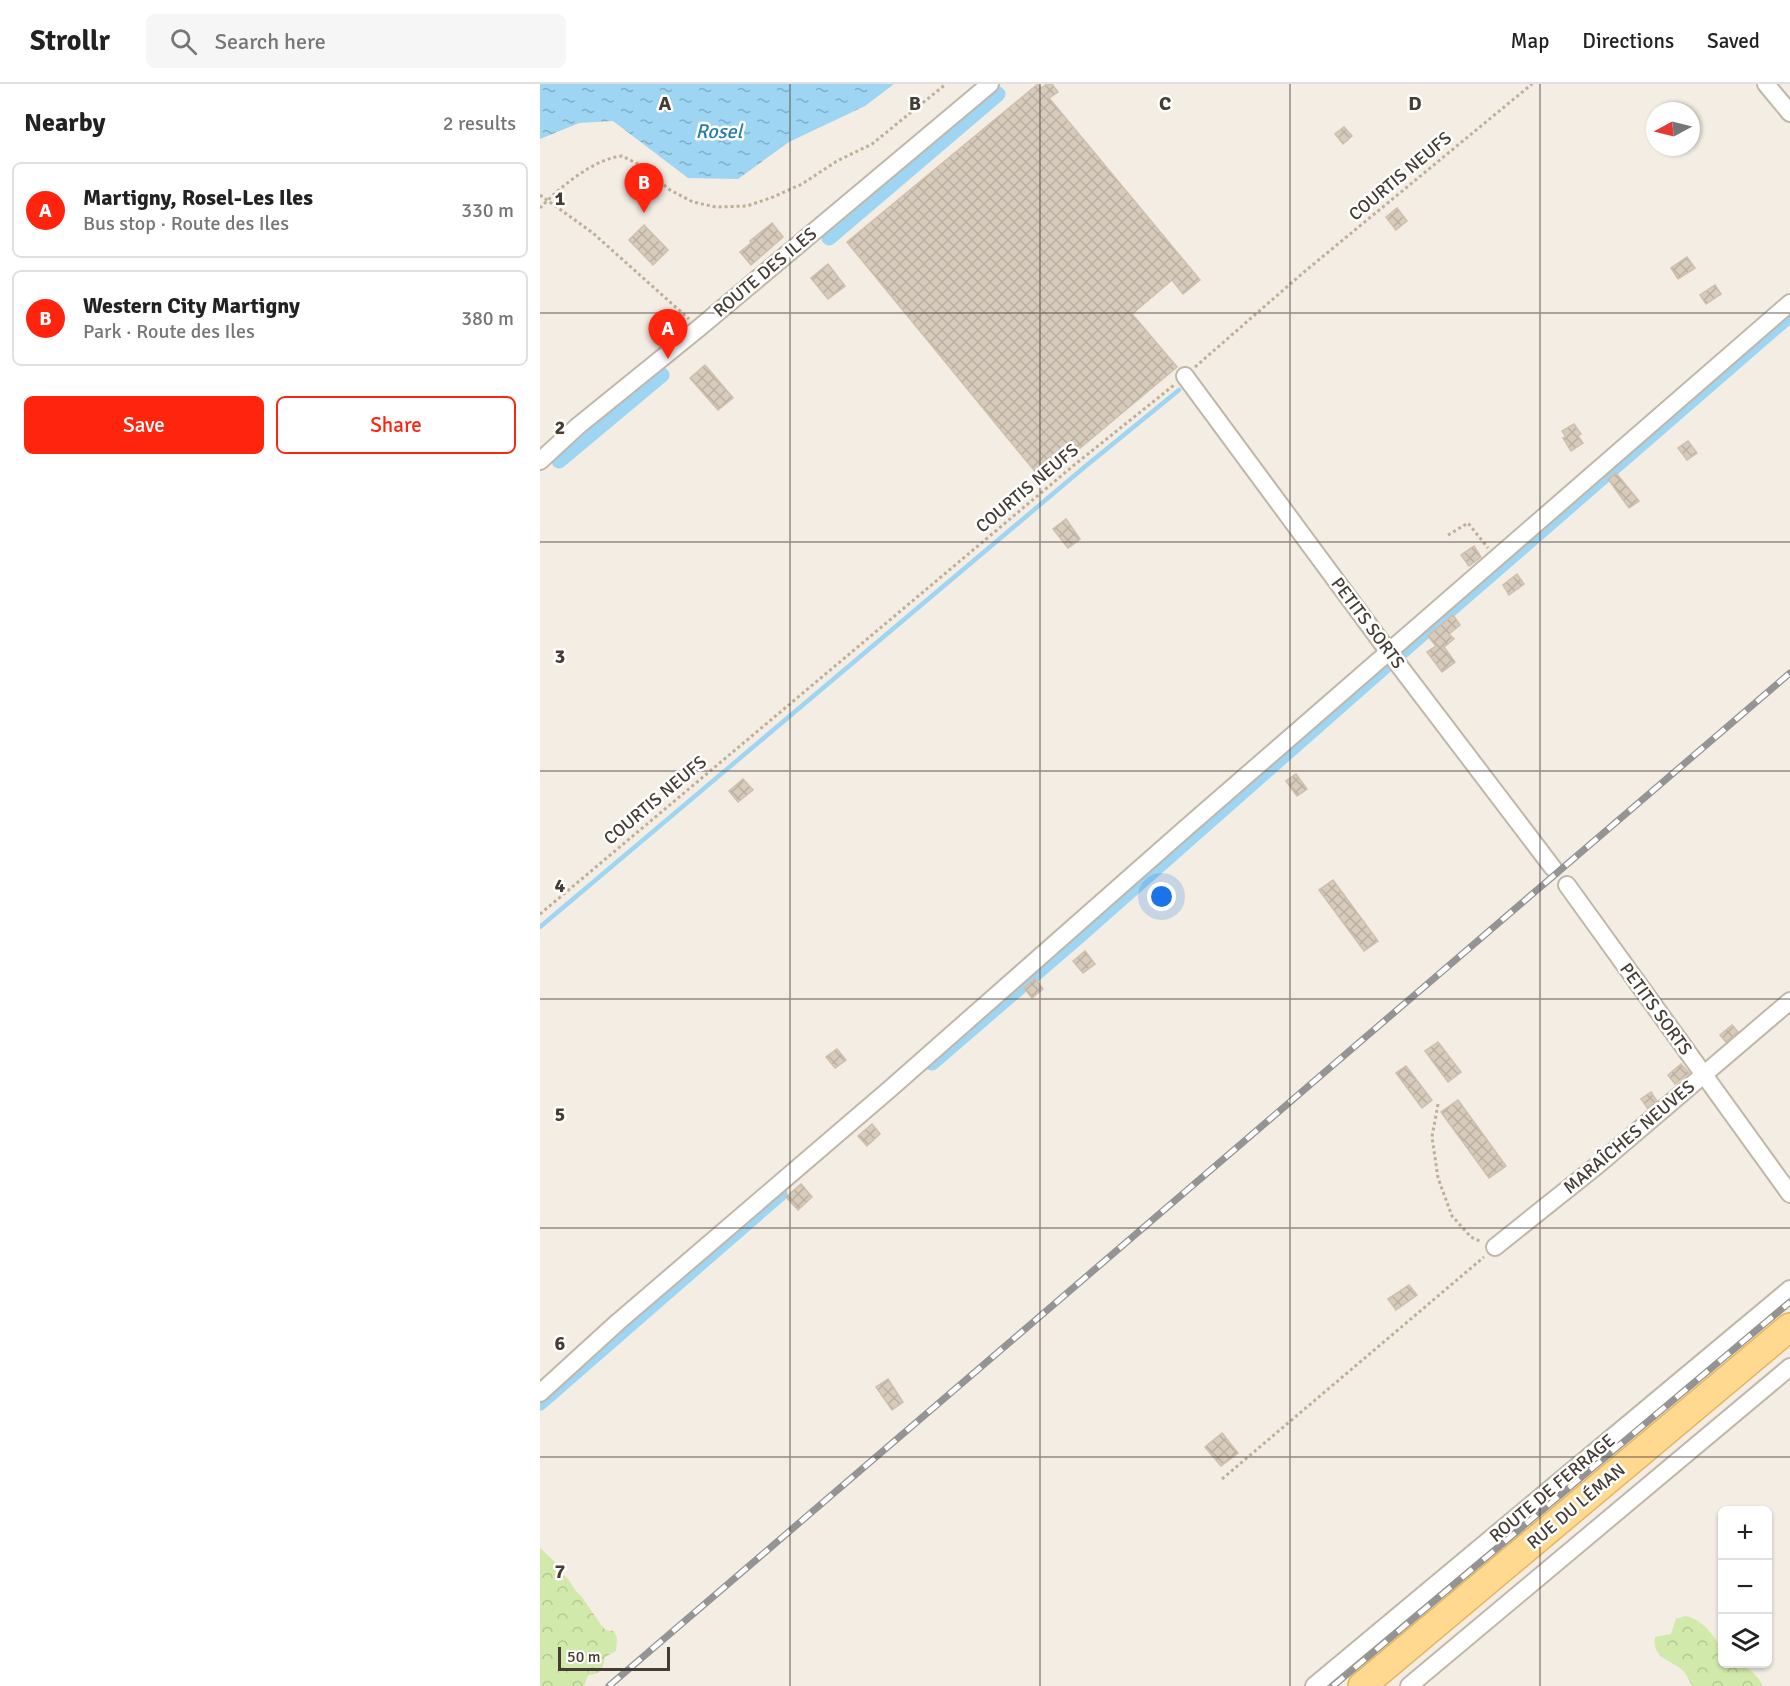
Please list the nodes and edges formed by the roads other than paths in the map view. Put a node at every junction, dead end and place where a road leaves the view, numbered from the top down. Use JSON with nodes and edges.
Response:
{"nodes":[{"id":1,"x":990,"y":84,"type":"edge"},
{"id":2,"x":1766,"y":84,"type":"edge"},
{"id":3,"x":1790,"y":113,"type":"edge"},
{"id":4,"x":1790,"y":303,"type":"edge"},
{"id":5,"x":1185,"y":376,"type":"road end"},
{"id":6,"x":540,"y":461,"type":"edge"},
{"id":7,"x":1388,"y":651,"type":"junction"},
{"id":8,"x":1554,"y":868,"type":"dead end"},
{"id":9,"x":1567,"y":885,"type":"dead end"},
{"id":10,"x":1790,"y":1001,"type":"edge"},
{"id":11,"x":1704,"y":1074,"type":"junction"},
{"id":12,"x":1790,"y":1194,"type":"edge"},
{"id":13,"x":1495,"y":1247,"type":"road end"},
{"id":14,"x":1790,"y":1289,"type":"edge"},
{"id":15,"x":1790,"y":1327,"type":"edge"},
{"id":16,"x":1790,"y":1367,"type":"edge"},
{"id":17,"x":540,"y":1393,"type":"edge"},
{"id":18,"x":1314,"y":1686,"type":"edge"},
{"id":19,"x":1362,"y":1686,"type":"edge"},
{"id":20,"x":1409,"y":1686,"type":"edge"}],
"edges":[{"from":1,"to":6,"type":"street","name":"ROUTE DES ILES"},
{"from":2,"to":3,"type":"street"},
{"from":4,"to":7,"type":"street"},
{"from":5,"to":7,"type":"street","name":"PETITS SORTS"},
{"from":7,"to":8,"type":"street","name":"PETITS SORTS"},
{"from":7,"to":17,"type":"street"},
{"from":9,"to":11,"type":"street","name":"PETITS SORTS"},
{"from":10,"to":11,"type":"street"},
{"from":11,"to":12,"type":"street","name":"MARAÎCHES NEUVES"},
{"from":11,"to":13,"type":"street","name":"MARAÎCHES NEUVES"},
{"from":14,"to":18,"type":"street","name":"ROUTE DE FERRAGE"},
{"from":15,"to":19,"type":"main road","name":"RUE DU LÉMAN"},
{"from":16,"to":20,"type":"street"}]}
